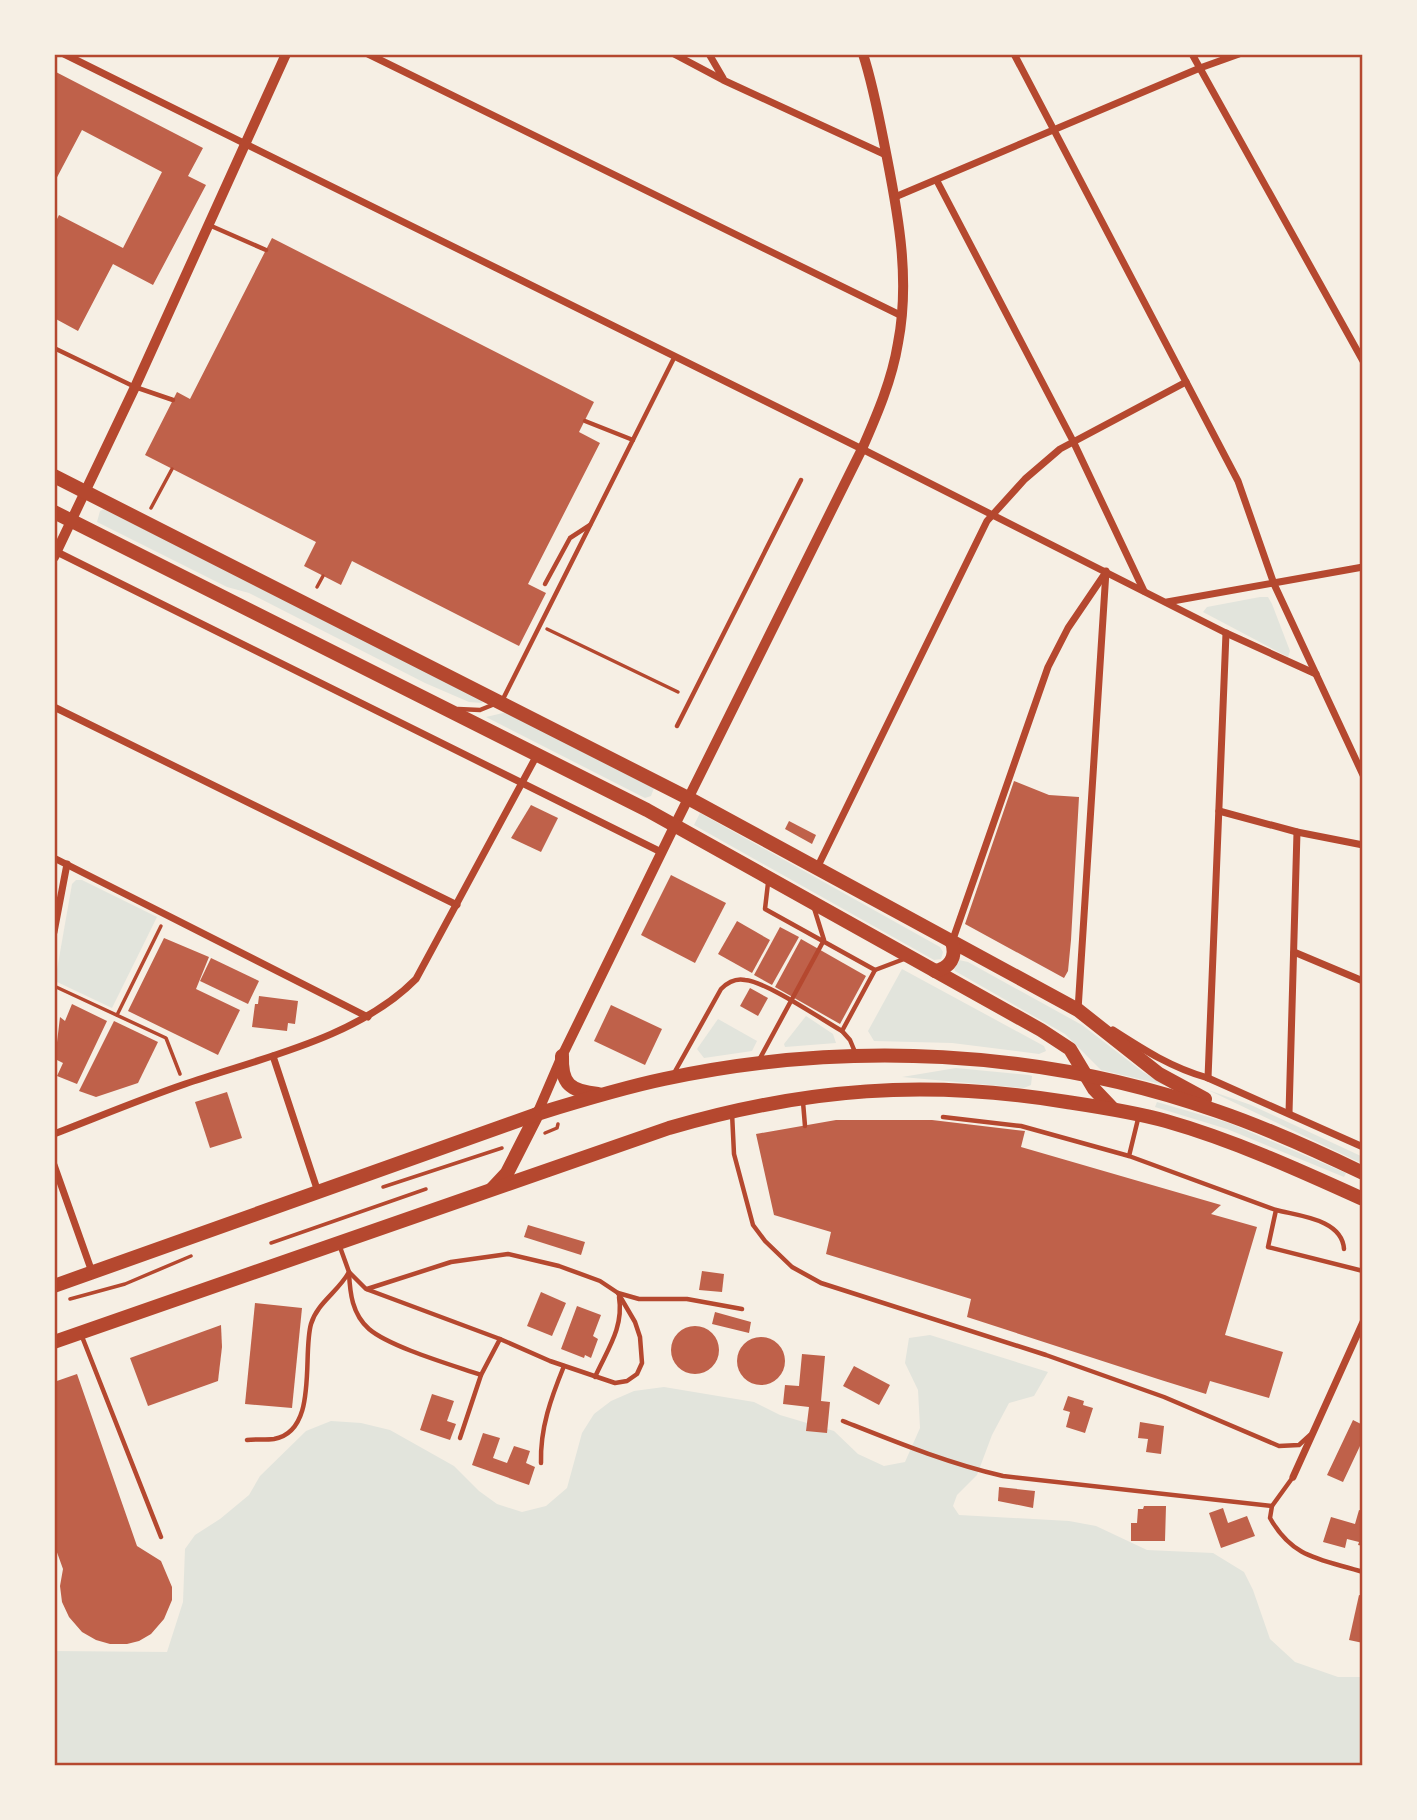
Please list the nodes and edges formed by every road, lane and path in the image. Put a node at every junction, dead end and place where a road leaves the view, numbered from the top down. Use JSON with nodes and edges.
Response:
{"nodes":[{"id":1,"x":64,"y":54,"type":"edge"},
{"id":2,"x":286,"y":54,"type":"edge"},
{"id":3,"x":368,"y":54,"type":"edge"},
{"id":4,"x":674,"y":54,"type":"edge"},
{"id":5,"x":709,"y":54,"type":"edge"},
{"id":6,"x":863,"y":54,"type":"edge"},
{"id":7,"x":1013,"y":54,"type":"edge"},
{"id":8,"x":1192,"y":54,"type":"edge"},
{"id":9,"x":1239,"y":54,"type":"edge"},
{"id":10,"x":1200,"y":68,"type":"junction"},
{"id":11,"x":723,"y":79,"type":"junction"},
{"id":12,"x":1053,"y":131,"type":"junction"},
{"id":13,"x":246,"y":144,"type":"junction"},
{"id":14,"x":886,"y":155,"type":"junction"},
{"id":15,"x":937,"y":181,"type":"junction"},
{"id":16,"x":895,"y":197,"type":"junction"},
{"id":17,"x":209,"y":225,"type":"junction"},
{"id":18,"x":266,"y":250,"type":"dead end"},
{"id":19,"x":902,"y":316,"type":"junction"},
{"id":20,"x":54,"y":348,"type":"edge"},
{"id":21,"x":675,"y":356,"type":"junction"},
{"id":22,"x":1363,"y":360,"type":"edge"},
{"id":23,"x":1186,"y":382,"type":"junction"},
{"id":24,"x":135,"y":387,"type":"junction"},
{"id":25,"x":173,"y":400,"type":"dead end"},
{"id":26,"x":584,"y":421,"type":"dead end"},
{"id":27,"x":633,"y":440,"type":"junction"},
{"id":28,"x":1073,"y":441,"type":"junction"},
{"id":29,"x":862,"y":449,"type":"junction"},
{"id":30,"x":172,"y":469,"type":"dead end"},
{"id":31,"x":54,"y":476,"type":"edge"},
{"id":32,"x":801,"y":480,"type":"dead end"},
{"id":33,"x":86,"y":491,"type":"junction"},
{"id":34,"x":151,"y":508,"type":"dead end"},
{"id":35,"x":54,"y":512,"type":"edge"},
{"id":36,"x":992,"y":514,"type":"junction"},
{"id":37,"x":72,"y":520,"type":"junction"},
{"id":38,"x":591,"y":525,"type":"junction"},
{"id":39,"x":55,"y":553,"type":"edge"},
{"id":40,"x":1363,"y":568,"type":"edge"},
{"id":41,"x":1106,"y":571,"type":"junction"},
{"id":42,"x":323,"y":576,"type":"dead end"},
{"id":43,"x":545,"y":584,"type":"dead end"},
{"id":44,"x":1274,"y":584,"type":"junction"},
{"id":45,"x":317,"y":587,"type":"dead end"},
{"id":46,"x":1144,"y":591,"type":"junction"},
{"id":47,"x":1166,"y":602,"type":"junction"},
{"id":48,"x":540,"y":626,"type":"junction"},
{"id":49,"x":1226,"y":633,"type":"junction"},
{"id":50,"x":1316,"y":674,"type":"junction"},
{"id":51,"x":678,"y":692,"type":"dead end"},
{"id":52,"x":502,"y":701,"type":"junction"},
{"id":53,"x":54,"y":707,"type":"edge"},
{"id":54,"x":443,"y":708,"type":"junction"},
{"id":55,"x":677,"y":726,"type":"dead end"},
{"id":56,"x":537,"y":755,"type":"junction"},
{"id":57,"x":1363,"y":775,"type":"edge"},
{"id":58,"x":523,"y":783,"type":"junction"},
{"id":59,"x":688,"y":798,"type":"junction"},
{"id":60,"x":1219,"y":811,"type":"junction"},
{"id":61,"x":674,"y":826,"type":"junction"},
{"id":62,"x":1297,"y":832,"type":"junction"},
{"id":63,"x":1363,"y":845,"type":"edge"},
{"id":64,"x":661,"y":852,"type":"junction"},
{"id":65,"x":54,"y":858,"type":"edge"},
{"id":66,"x":67,"y":864,"type":"junction"},
{"id":67,"x":817,"y":868,"type":"junction"},
{"id":68,"x":769,"y":878,"type":"junction"},
{"id":69,"x":812,"y":902,"type":"junction"},
{"id":70,"x":457,"y":905,"type":"junction"},
{"id":71,"x":167,"y":915,"type":"junction"},
{"id":72,"x":54,"y":932,"type":"edge"},
{"id":73,"x":824,"y":940,"type":"junction"},
{"id":74,"x":952,"y":942,"type":"junction"},
{"id":75,"x":1294,"y":952,"type":"junction"},
{"id":76,"x":910,"y":957,"type":"junction"},
{"id":77,"x":875,"y":970,"type":"junction"},
{"id":78,"x":934,"y":971,"type":"junction"},
{"id":79,"x":1363,"y":981,"type":"edge"},
{"id":80,"x":54,"y":986,"type":"edge"},
{"id":81,"x":792,"y":1002,"type":"junction"},
{"id":82,"x":1078,"y":1010,"type":"junction"},
{"id":83,"x":117,"y":1015,"type":"junction"},
{"id":84,"x":368,"y":1017,"type":"junction"},
{"id":85,"x":842,"y":1031,"type":"junction"},
{"id":86,"x":273,"y":1056,"type":"junction"},
{"id":87,"x":562,"y":1056,"type":"junction"},
{"id":88,"x":856,"y":1056,"type":"junction"},
{"id":89,"x":757,"y":1064,"type":"junction"},
{"id":90,"x":1087,"y":1076,"type":"junction"},
{"id":91,"x":672,"y":1077,"type":"junction"},
{"id":92,"x":1208,"y":1078,"type":"junction"},
{"id":93,"x":183,"y":1085,"type":"junction"},
{"id":94,"x":599,"y":1095,"type":"junction"},
{"id":95,"x":803,"y":1098,"type":"junction"},
{"id":96,"x":557,"y":1108,"type":"junction"},
{"id":97,"x":1114,"y":1110,"type":"junction"},
{"id":98,"x":732,"y":1111,"type":"junction"},
{"id":99,"x":1289,"y":1113,"type":"junction"},
{"id":100,"x":537,"y":1114,"type":"junction"},
{"id":101,"x":1139,"y":1114,"type":"junction"},
{"id":102,"x":1230,"y":1115,"type":"junction"},
{"id":103,"x":943,"y":1117,"type":"dead end"},
{"id":104,"x":805,"y":1126,"type":"dead end"},
{"id":105,"x":54,"y":1134,"type":"edge"},
{"id":106,"x":524,"y":1141,"type":"junction"},
{"id":107,"x":1363,"y":1147,"type":"edge"},
{"id":108,"x":1129,"y":1156,"type":"junction"},
{"id":109,"x":54,"y":1165,"type":"edge"},
{"id":110,"x":1363,"y":1173,"type":"edge"},
{"id":111,"x":383,"y":1187,"type":"dead end"},
{"id":112,"x":426,"y":1189,"type":"dead end"},
{"id":113,"x":492,"y":1190,"type":"junction"},
{"id":114,"x":318,"y":1192,"type":"junction"},
{"id":115,"x":1363,"y":1199,"type":"edge"},
{"id":116,"x":1276,"y":1210,"type":"junction"},
{"id":117,"x":271,"y":1243,"type":"dead end"},
{"id":118,"x":339,"y":1243,"type":"junction"},
{"id":119,"x":1344,"y":1250,"type":"dead end"},
{"id":120,"x":195,"y":1254,"type":"dead end"},
{"id":121,"x":1363,"y":1271,"type":"edge"},
{"id":122,"x":92,"y":1272,"type":"junction"},
{"id":123,"x":349,"y":1272,"type":"junction"},
{"id":124,"x":54,"y":1286,"type":"edge"},
{"id":125,"x":366,"y":1289,"type":"junction"},
{"id":126,"x":618,"y":1293,"type":"junction"},
{"id":127,"x":60,"y":1301,"type":"dead end"},
{"id":128,"x":742,"y":1309,"type":"dead end"},
{"id":129,"x":1363,"y":1322,"type":"edge"},
{"id":130,"x":81,"y":1333,"type":"junction"},
{"id":131,"x":500,"y":1339,"type":"junction"},
{"id":132,"x":54,"y":1342,"type":"edge"},
{"id":133,"x":564,"y":1366,"type":"junction"},
{"id":134,"x":481,"y":1376,"type":"junction"},
{"id":135,"x":595,"y":1377,"type":"junction"},
{"id":136,"x":843,"y":1420,"type":"dead end"},
{"id":137,"x":1313,"y":1433,"type":"junction"},
{"id":138,"x":460,"y":1438,"type":"dead end"},
{"id":139,"x":247,"y":1440,"type":"dead end"},
{"id":140,"x":541,"y":1463,"type":"dead end"},
{"id":141,"x":1293,"y":1477,"type":"joint"},
{"id":142,"x":1272,"y":1506,"type":"junction"},
{"id":143,"x":161,"y":1537,"type":"dead end"},
{"id":144,"x":1363,"y":1572,"type":"edge"}],
"edges":[{"from":1,"to":13,"type":"street"},
{"from":2,"to":13,"type":"street"},
{"from":3,"to":19,"type":"street"},
{"from":4,"to":11,"type":"street"},
{"from":5,"to":11,"type":"street"},
{"from":6,"to":14,"type":"street"},
{"from":7,"to":12,"type":"street"},
{"from":8,"to":10,"type":"street"},
{"from":9,"to":10,"type":"street"},
{"from":10,"to":12,"type":"street"},
{"from":10,"to":22,"type":"street"},
{"from":11,"to":14,"type":"street"},
{"from":12,"to":15,"type":"street"},
{"from":12,"to":23,"type":"street"},
{"from":13,"to":17,"type":"street"},
{"from":13,"to":21,"type":"street"},
{"from":14,"to":16,"type":"street"},
{"from":15,"to":16,"type":"street"},
{"from":15,"to":28,"type":"street"},
{"from":16,"to":19,"type":"street"},
{"from":17,"to":18,"type":"lane"},
{"from":17,"to":24,"type":"street"},
{"from":19,"to":29,"type":"street"},
{"from":20,"to":24,"type":"lane"},
{"from":21,"to":27,"type":"lane"},
{"from":21,"to":29,"type":"street"},
{"from":23,"to":28,"type":"street"},
{"from":23,"to":44,"type":"street"},
{"from":24,"to":25,"type":"lane"},
{"from":24,"to":33,"type":"street"},
{"from":26,"to":27,"type":"lane"},
{"from":27,"to":38,"type":"lane"},
{"from":28,"to":36,"type":"street"},
{"from":28,"to":46,"type":"street"},
{"from":29,"to":36,"type":"street"},
{"from":29,"to":59,"type":"street"},
{"from":30,"to":34,"type":"path"},
{"from":31,"to":33,"type":"main road"},
{"from":32,"to":55,"type":"lane"},
{"from":33,"to":37,"type":"street"},
{"from":33,"to":52,"type":"main road"},
{"from":35,"to":37,"type":"main road"},
{"from":36,"to":41,"type":"street"},
{"from":36,"to":67,"type":"street"},
{"from":37,"to":39,"type":"street"},
{"from":37,"to":54,"type":"main road"},
{"from":38,"to":43,"type":"lane"},
{"from":38,"to":48,"type":"lane"},
{"from":39,"to":58,"type":"street"},
{"from":40,"to":44,"type":"street"},
{"from":41,"to":46,"type":"street"},
{"from":41,"to":74,"type":"street"},
{"from":41,"to":82,"type":"street"},
{"from":42,"to":45,"type":"path"},
{"from":44,"to":47,"type":"street"},
{"from":44,"to":50,"type":"street"},
{"from":46,"to":47,"type":"street"},
{"from":47,"to":49,"type":"street"},
{"from":48,"to":51,"type":"path"},
{"from":48,"to":52,"type":"lane"},
{"from":49,"to":50,"type":"street"},
{"from":49,"to":60,"type":"street"},
{"from":50,"to":57,"type":"street"},
{"from":52,"to":54,"type":"lane"},
{"from":52,"to":59,"type":"main road"},
{"from":53,"to":70,"type":"street"},
{"from":54,"to":56,"type":"main road"},
{"from":56,"to":58,"type":"street"},
{"from":56,"to":61,"type":"main road"},
{"from":58,"to":64,"type":"street"},
{"from":58,"to":70,"type":"street"},
{"from":59,"to":61,"type":"street"},
{"from":59,"to":67,"type":"main road"},
{"from":60,"to":62,"type":"street"},
{"from":60,"to":92,"type":"street"},
{"from":61,"to":64,"type":"street"},
{"from":61,"to":68,"type":"main road"},
{"from":62,"to":63,"type":"street"},
{"from":62,"to":75,"type":"street"},
{"from":64,"to":87,"type":"street"},
{"from":65,"to":66,"type":"street"},
{"from":66,"to":71,"type":"street"},
{"from":66,"to":72,"type":"street"},
{"from":67,"to":74,"type":"main road"},
{"from":68,"to":69,"type":"main road"},
{"from":68,"to":73,"type":"lane"},
{"from":69,"to":73,"type":"lane"},
{"from":69,"to":76,"type":"main road"},
{"from":70,"to":84,"type":"street"},
{"from":71,"to":83,"type":"path"},
{"from":71,"to":84,"type":"street"},
{"from":73,"to":77,"type":"lane"},
{"from":73,"to":81,"type":"lane"},
{"from":74,"to":78,"type":"main road"},
{"from":74,"to":82,"type":"main road"},
{"from":75,"to":79,"type":"street"},
{"from":75,"to":99,"type":"street"},
{"from":76,"to":77,"type":"lane"},
{"from":76,"to":78,"type":"main road"},
{"from":77,"to":85,"type":"lane"},
{"from":78,"to":90,"type":"main road"},
{"from":80,"to":83,"type":"path"},
{"from":81,"to":85,"type":"lane"},
{"from":81,"to":89,"type":"lane"},
{"from":81,"to":91,"type":"lane"},
{"from":82,"to":92,"type":"street"},
{"from":82,"to":102,"type":"main road"},
{"from":83,"to":93,"type":"path"},
{"from":84,"to":86,"type":"street"},
{"from":85,"to":88,"type":"lane"},
{"from":86,"to":93,"type":"street"},
{"from":86,"to":114,"type":"street"},
{"from":87,"to":94,"type":"main road"},
{"from":87,"to":100,"type":"street"},
{"from":88,"to":89,"type":"main road"},
{"from":88,"to":90,"type":"main road"},
{"from":89,"to":91,"type":"main road"},
{"from":90,"to":97,"type":"main road"},
{"from":90,"to":102,"type":"main road"},
{"from":91,"to":94,"type":"main road"},
{"from":92,"to":99,"type":"street"},
{"from":93,"to":105,"type":"street"},
{"from":94,"to":96,"type":"main road"},
{"from":95,"to":97,"type":"main road"},
{"from":95,"to":98,"type":"main road"},
{"from":95,"to":104,"type":"lane"},
{"from":96,"to":100,"type":"main road"},
{"from":96,"to":106,"type":"path"},
{"from":97,"to":101,"type":"main road"},
{"from":98,"to":113,"type":"main road"},
{"from":98,"to":137,"type":"lane"},
{"from":99,"to":107,"type":"street"},
{"from":100,"to":106,"type":"main road"},
{"from":100,"to":114,"type":"main road"},
{"from":101,"to":108,"type":"lane"},
{"from":101,"to":115,"type":"main road"},
{"from":102,"to":110,"type":"main road"},
{"from":103,"to":108,"type":"lane"},
{"from":106,"to":111,"type":"path"},
{"from":106,"to":113,"type":"main road"},
{"from":108,"to":116,"type":"lane"},
{"from":109,"to":122,"type":"street"},
{"from":112,"to":117,"type":"path"},
{"from":113,"to":118,"type":"main road"},
{"from":114,"to":122,"type":"main road"},
{"from":116,"to":119,"type":"lane"},
{"from":116,"to":121,"type":"lane"},
{"from":118,"to":123,"type":"lane"},
{"from":118,"to":130,"type":"main road"},
{"from":120,"to":127,"type":"path"},
{"from":122,"to":124,"type":"main road"},
{"from":123,"to":125,"type":"lane"},
{"from":123,"to":134,"type":"lane"},
{"from":123,"to":139,"type":"lane"},
{"from":125,"to":126,"type":"lane"},
{"from":125,"to":131,"type":"lane"},
{"from":126,"to":128,"type":"lane"},
{"from":126,"to":135,"type":"lane"},
{"from":126,"to":135,"type":"lane"},
{"from":129,"to":137,"type":"street"},
{"from":130,"to":132,"type":"main road"},
{"from":130,"to":143,"type":"lane"},
{"from":131,"to":133,"type":"lane"},
{"from":131,"to":134,"type":"lane"},
{"from":133,"to":135,"type":"lane"},
{"from":133,"to":140,"type":"lane"},
{"from":134,"to":138,"type":"lane"},
{"from":136,"to":142,"type":"lane"},
{"from":137,"to":141,"type":"street"},
{"from":141,"to":142,"type":"lane"},
{"from":142,"to":144,"type":"lane"}]}
